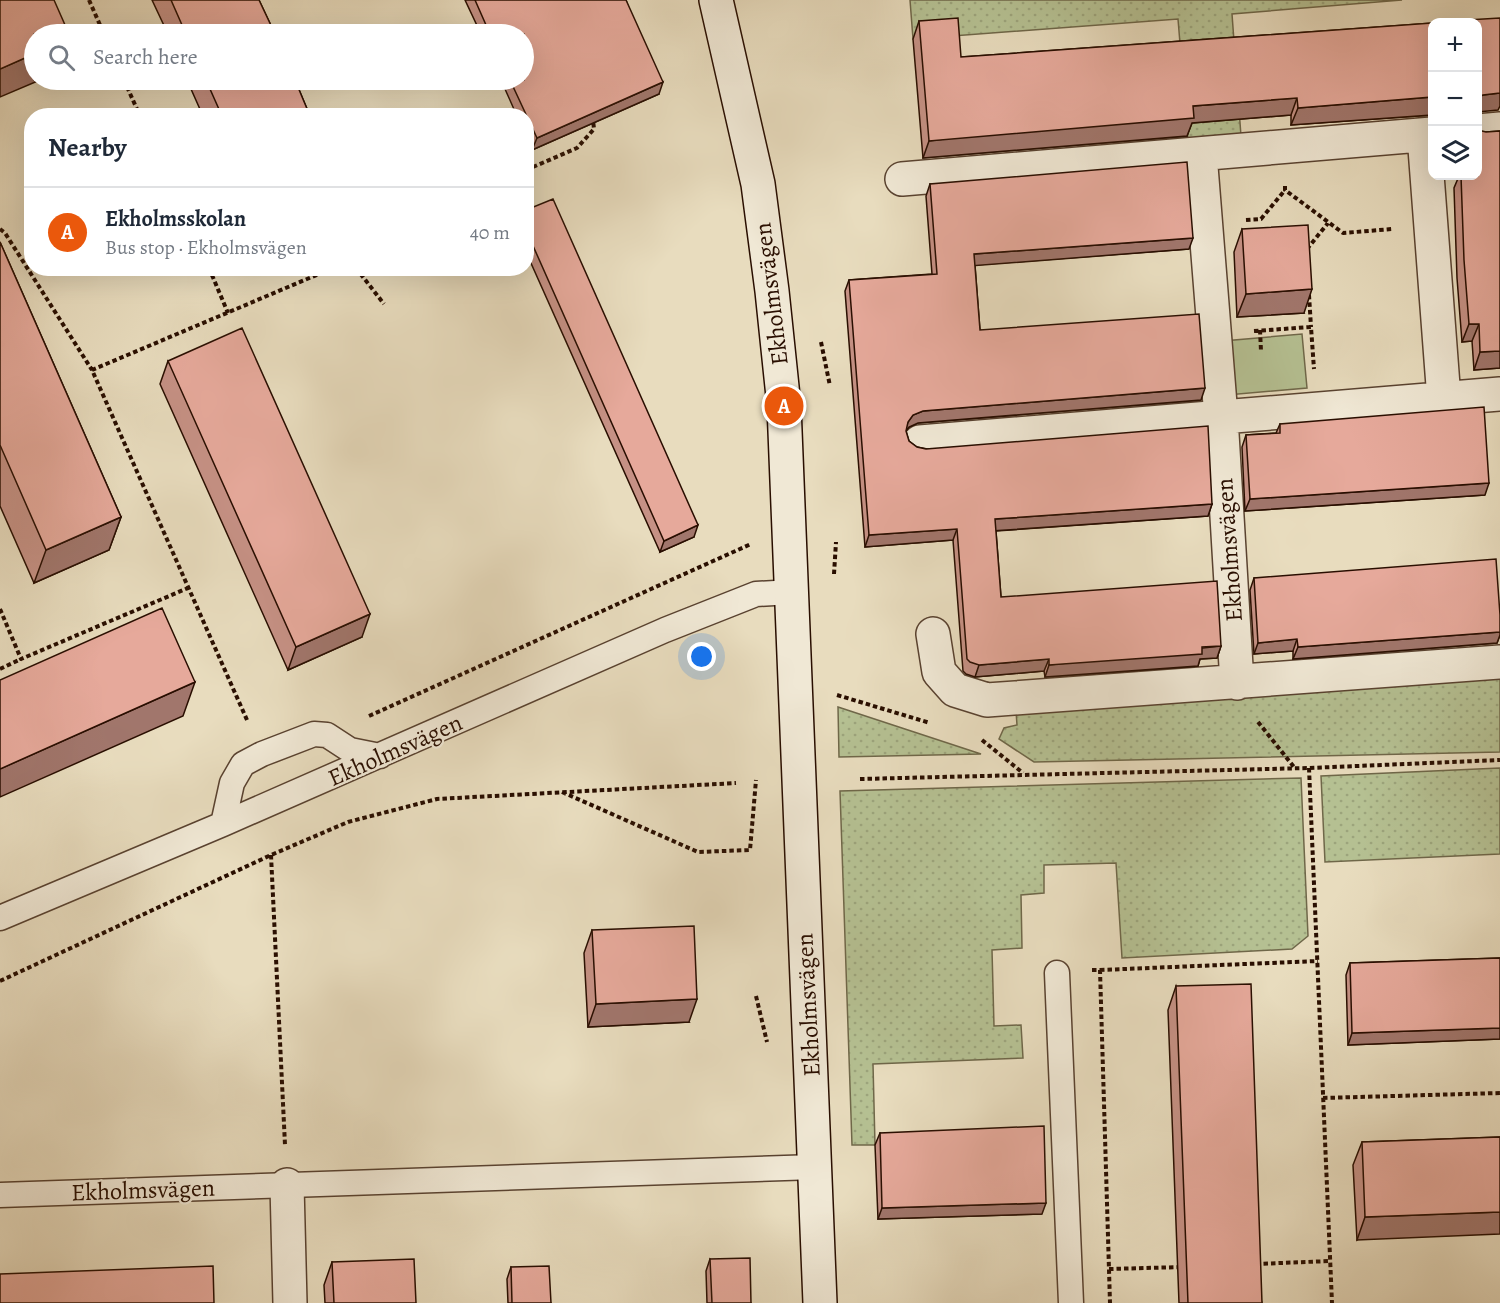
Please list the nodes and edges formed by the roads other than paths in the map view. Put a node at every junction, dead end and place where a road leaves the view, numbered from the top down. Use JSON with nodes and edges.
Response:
{"nodes":[{"id":1,"x":716,"y":0,"type":"edge"},
{"id":2,"x":1500,"y":129,"type":"edge"},
{"id":3,"x":1482,"y":130,"type":"edge"},
{"id":4,"x":1428,"y":135,"type":"edge"},
{"id":5,"x":1200,"y":154,"type":"junction"},
{"id":6,"x":902,"y":179,"type":"dead end"},
{"id":7,"x":1430,"y":180,"type":"edge"},
{"id":8,"x":1500,"y":394,"type":"edge"},
{"id":9,"x":1444,"y":399,"type":"junction"},
{"id":10,"x":1221,"y":417,"type":"junction"},
{"id":11,"x":920,"y":442,"type":"dead end"},
{"id":12,"x":792,"y":592,"type":"junction"},
{"id":13,"x":933,"y":634,"type":"dead end"},
{"id":14,"x":1500,"y":662,"type":"edge"},
{"id":15,"x":1237,"y":683,"type":"junction"},
{"id":16,"x":380,"y":756,"type":"junction"},
{"id":17,"x":223,"y":824,"type":"junction"},
{"id":18,"x":0,"y":918,"type":"edge"},
{"id":19,"x":1057,"y":973,"type":"dead end"},
{"id":20,"x":815,"y":1167,"type":"junction"},
{"id":21,"x":286,"y":1185,"type":"junction"},
{"id":22,"x":0,"y":1195,"type":"edge"},
{"id":23,"x":290,"y":1303,"type":"edge"},
{"id":24,"x":820,"y":1303,"type":"edge"},
{"id":25,"x":1071,"y":1303,"type":"edge"}],
"edges":[{"from":1,"to":12,"type":"street","name":"Ekholmsvägen"},
{"from":2,"to":3,"type":"street"},
{"from":4,"to":5,"type":"street"},
{"from":5,"to":6,"type":"street"},
{"from":5,"to":10,"type":"street","name":"Ekholmsvägen"},
{"from":7,"to":9,"type":"street"},
{"from":8,"to":9,"type":"street"},
{"from":9,"to":10,"type":"street"},
{"from":10,"to":11,"type":"street"},
{"from":10,"to":15,"type":"street","name":"Ekholmsvägen"},
{"from":12,"to":16,"type":"lane","name":"Ekholmsvägen"},
{"from":12,"to":20,"type":"street","name":"Ekholmsvägen"},
{"from":13,"to":15,"type":"street"},
{"from":14,"to":15,"type":"street"},
{"from":16,"to":17,"type":"lane","name":"Ekholmsvägen"},
{"from":16,"to":17,"type":"lane"},
{"from":17,"to":18,"type":"lane","name":"Ekholmsvägen"},
{"from":19,"to":25,"type":"lane"},
{"from":20,"to":21,"type":"lane","name":"Ekholmsvägen"},
{"from":20,"to":24,"type":"street","name":"Ekholmsvägen"},
{"from":21,"to":22,"type":"lane","name":"Ekholmsvägen"},
{"from":21,"to":23,"type":"street"}]}
